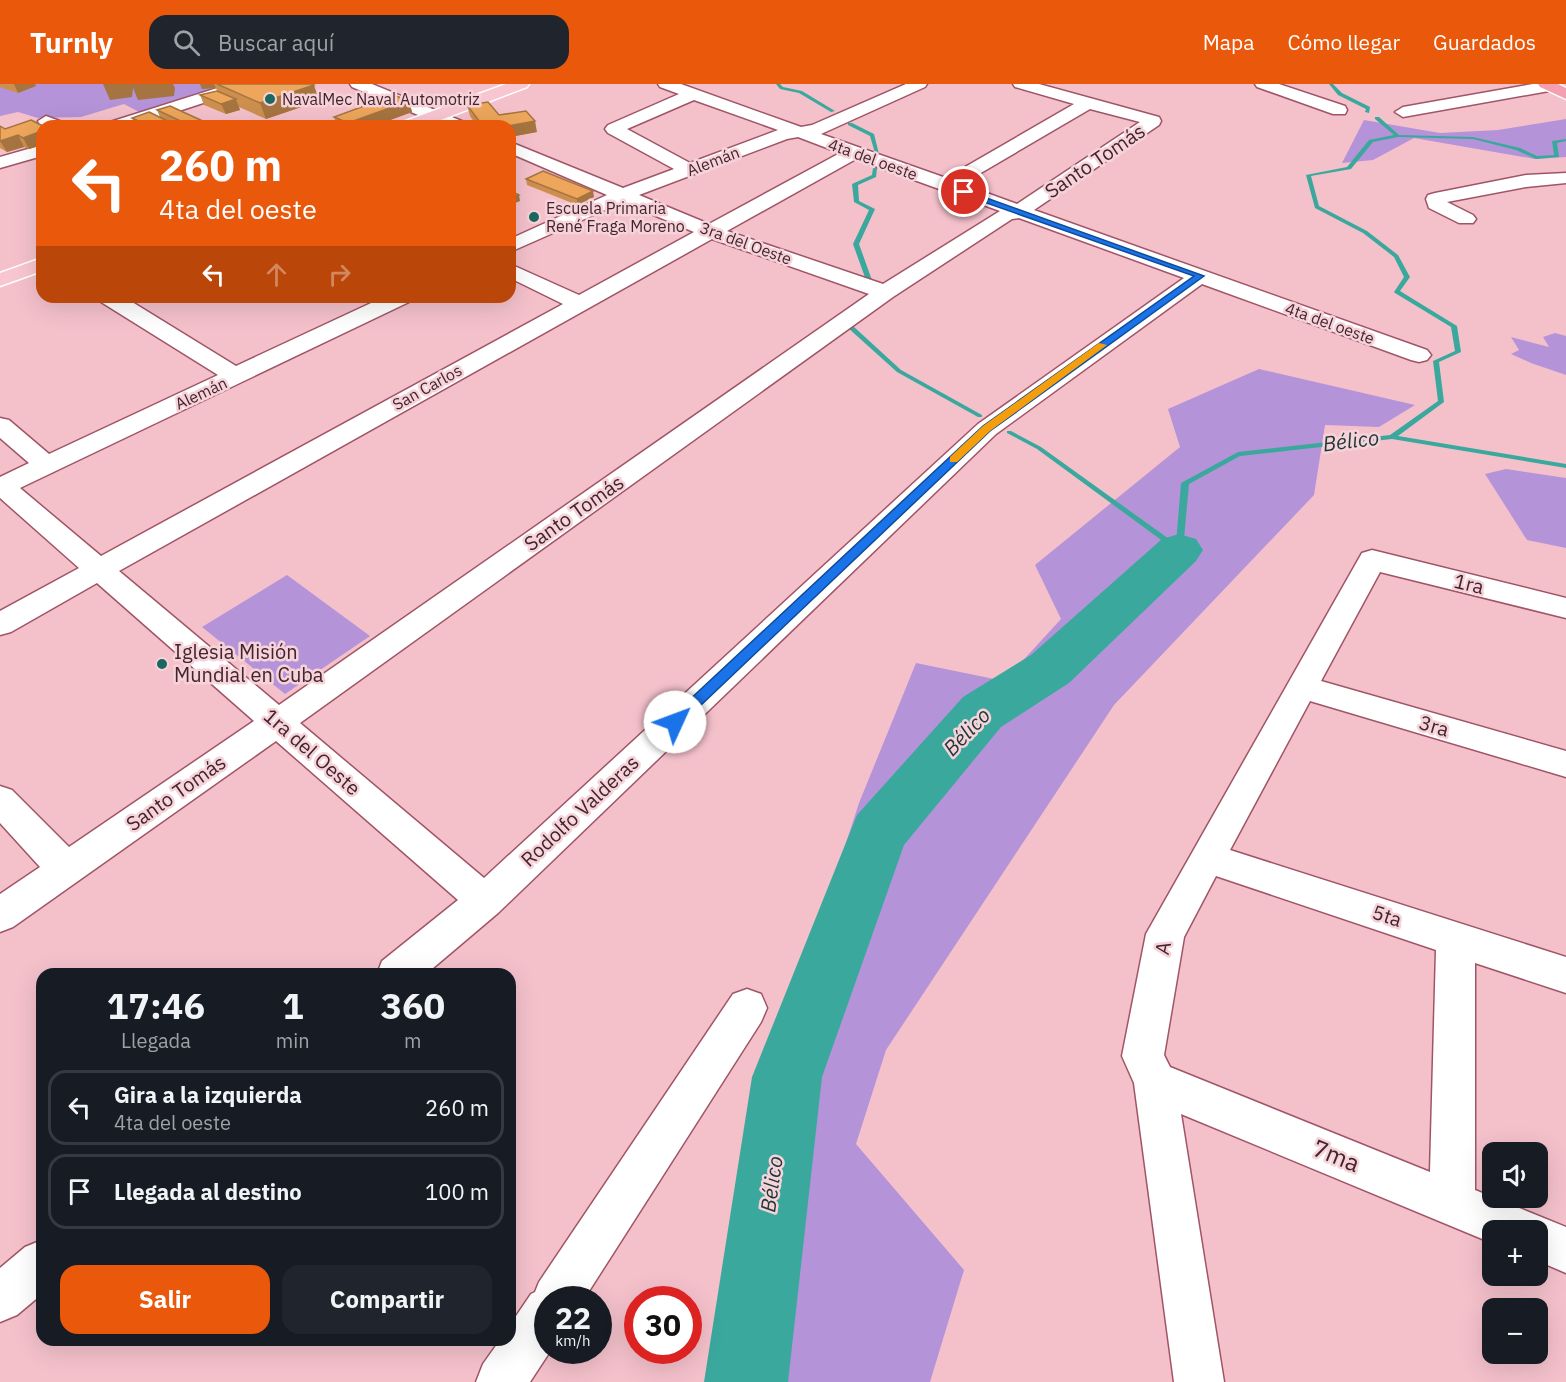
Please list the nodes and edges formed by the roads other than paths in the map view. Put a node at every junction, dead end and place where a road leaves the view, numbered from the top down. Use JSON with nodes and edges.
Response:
{"nodes":[{"id":1,"x":246,"y":84,"type":"edge"},
{"id":2,"x":358,"y":84,"type":"edge"},
{"id":3,"x":504,"y":84,"type":"edge"},
{"id":4,"x":521,"y":84,"type":"edge"},
{"id":5,"x":666,"y":84,"type":"edge"},
{"id":6,"x":919,"y":84,"type":"edge"},
{"id":7,"x":1021,"y":84,"type":"edge"},
{"id":8,"x":1263,"y":84,"type":"edge"},
{"id":9,"x":1548,"y":85,"type":"edge"},
{"id":10,"x":693,"y":94,"type":"junction"},
{"id":11,"x":1566,"y":94,"type":"edge"},
{"id":12,"x":1088,"y":103,"type":"junction"},
{"id":13,"x":1339,"y":110,"type":"dead end"},
{"id":14,"x":1403,"y":112,"type":"dead end"},
{"id":15,"x":430,"y":115,"type":"junction"},
{"id":16,"x":135,"y":120,"type":"edge"},
{"id":17,"x":413,"y":120,"type":"edge"},
{"id":18,"x":420,"y":120,"type":"edge"},
{"id":19,"x":443,"y":120,"type":"edge"},
{"id":20,"x":800,"y":132,"type":"junction"},
{"id":21,"x":516,"y":149,"type":"edge"},
{"id":22,"x":36,"y":152,"type":"edge"},
{"id":23,"x":855,"y":152,"type":"junction"},
{"id":24,"x":0,"y":163,"type":"edge"},
{"id":25,"x":689,"y":170,"type":"junction"},
{"id":26,"x":1566,"y":178,"type":"edge"},
{"id":27,"x":946,"y":186,"type":"junction"},
{"id":28,"x":624,"y":194,"type":"junction"},
{"id":29,"x":1018,"y":212,"type":"junction"},
{"id":30,"x":1466,"y":219,"type":"dead end"},
{"id":31,"x":710,"y":231,"type":"junction"},
{"id":32,"x":516,"y":243,"type":"edge"},
{"id":33,"x":36,"y":260,"type":"edge"},
{"id":34,"x":36,"y":266,"type":"edge"},
{"id":35,"x":516,"y":273,"type":"edge"},
{"id":36,"x":0,"y":274,"type":"edge"},
{"id":37,"x":1200,"y":276,"type":"junction"},
{"id":38,"x":0,"y":280,"type":"edge"},
{"id":39,"x":885,"y":292,"type":"junction"},
{"id":40,"x":119,"y":303,"type":"edge"},
{"id":41,"x":382,"y":303,"type":"edge"},
{"id":42,"x":579,"y":303,"type":"junction"},
{"id":43,"x":1419,"y":355,"type":"dead end"},
{"id":44,"x":236,"y":376,"type":"junction"},
{"id":45,"x":0,"y":425,"type":"edge"},
{"id":46,"x":48,"y":466,"type":"junction"},
{"id":47,"x":1,"y":487,"type":"edge"},
{"id":48,"x":1372,"y":560,"type":"joint"},
{"id":49,"x":99,"y":570,"type":"junction"},
{"id":50,"x":1566,"y":608,"type":"edge"},
{"id":51,"x":0,"y":624,"type":"edge"},
{"id":52,"x":1302,"y":687,"type":"junction"},
{"id":53,"x":278,"y":722,"type":"junction"},
{"id":54,"x":1566,"y":764,"type":"edge"},
{"id":55,"x":0,"y":800,"type":"edge"},
{"id":56,"x":1208,"y":858,"type":"junction"},
{"id":57,"x":66,"y":869,"type":"junction"},
{"id":58,"x":485,"y":901,"type":"junction"},
{"id":59,"x":0,"y":915,"type":"edge"},
{"id":60,"x":1456,"y":939,"type":"junction"},
{"id":61,"x":403,"y":968,"type":"edge"},
{"id":62,"x":1566,"y":975,"type":"edge"},
{"id":63,"x":747,"y":1008,"type":"dead end"},
{"id":64,"x":1155,"y":1082,"type":"junction"},
{"id":65,"x":1452,"y":1203,"type":"junction"},
{"id":66,"x":1494,"y":1220,"type":"edge"},
{"id":67,"x":1548,"y":1242,"type":"edge"},
{"id":68,"x":1566,"y":1250,"type":"edge"},
{"id":69,"x":36,"y":1269,"type":"edge"},
{"id":70,"x":565,"y":1286,"type":"edge"},
{"id":71,"x":0,"y":1298,"type":"edge"},
{"id":72,"x":534,"y":1332,"type":"edge"},
{"id":73,"x":501,"y":1382,"type":"edge"},
{"id":74,"x":1199,"y":1382,"type":"edge"}],
"edges":[{"from":1,"to":16,"type":"street"},
{"from":2,"to":15,"type":"street"},
{"from":3,"to":15,"type":"main road"},
{"from":4,"to":15,"type":"main road"},
{"from":5,"to":10,"type":"street","name":"4ta del oeste"},
{"from":6,"to":20,"type":"street","name":"Alemán"},
{"from":7,"to":12,"type":"street"},
{"from":8,"to":13,"type":"street"},
{"from":9,"to":11,"type":"highway"},
{"from":9,"to":14,"type":"street"},
{"from":10,"to":20,"type":"street","name":"4ta del oeste"},
{"from":10,"to":25,"type":"street"},
{"from":12,"to":27,"type":"street"},
{"from":12,"to":29,"type":"street","name":"Santo Tomás"},
{"from":15,"to":17,"type":"main road"},
{"from":15,"to":18,"type":"main road"},
{"from":15,"to":19,"type":"street"},
{"from":20,"to":23,"type":"street","name":"4ta del oeste"},
{"from":20,"to":25,"type":"street","name":"Alemán"},
{"from":21,"to":28,"type":"street","name":"3ra del Oeste"},
{"from":22,"to":24,"type":"street"},
{"from":23,"to":27,"type":"street","name":"4ta del oeste"},
{"from":23,"to":31,"type":"street","name":"San Carlos"},
{"from":25,"to":28,"type":"street","name":"Alemán"},
{"from":26,"to":30,"type":"street"},
{"from":27,"to":29,"type":"street","name":"4ta del oeste"},
{"from":28,"to":31,"type":"street","name":"3ra del Oeste"},
{"from":28,"to":32,"type":"street","name":"Alemán"},
{"from":29,"to":37,"type":"street","name":"4ta del oeste"},
{"from":29,"to":39,"type":"street","name":"Santo Tomás"},
{"from":31,"to":39,"type":"street","name":"3ra del Oeste"},
{"from":31,"to":42,"type":"street","name":"San Carlos"},
{"from":33,"to":36,"type":"main road"},
{"from":34,"to":38,"type":"main road"},
{"from":35,"to":42,"type":"street"},
{"from":37,"to":43,"type":"street","name":"4ta del oeste"},
{"from":37,"to":58,"type":"street","name":"Rodolfo Valderas"},
{"from":39,"to":53,"type":"street","name":"Santo Tomás"},
{"from":40,"to":44,"type":"street"},
{"from":41,"to":44,"type":"street","name":"Alemán"},
{"from":42,"to":49,"type":"street","name":"San Carlos"},
{"from":44,"to":46,"type":"street","name":"Alemán"},
{"from":45,"to":46,"type":"street"},
{"from":46,"to":47,"type":"street","name":"Alemán"},
{"from":47,"to":49,"type":"street","name":"1ra del Oeste"},
{"from":48,"to":50,"type":"street","name":"1ra"},
{"from":48,"to":52,"type":"street","name":"A"},
{"from":49,"to":51,"type":"street","name":"San Carlos"},
{"from":49,"to":53,"type":"street","name":"1ra del Oeste"},
{"from":52,"to":54,"type":"street","name":"3ra"},
{"from":52,"to":56,"type":"street","name":"A"},
{"from":53,"to":57,"type":"street","name":"Santo Tomás"},
{"from":53,"to":58,"type":"street","name":"1ra del Oeste"},
{"from":55,"to":57,"type":"street"},
{"from":56,"to":60,"type":"street","name":"5ta"},
{"from":56,"to":64,"type":"street","name":"A"},
{"from":57,"to":59,"type":"street","name":"Santo Tomás"},
{"from":58,"to":61,"type":"street","name":"Rodolfo Valderas"},
{"from":60,"to":62,"type":"street","name":"5ta"},
{"from":60,"to":65,"type":"street"},
{"from":63,"to":70,"type":"street"},
{"from":64,"to":65,"type":"street","name":"7ma"},
{"from":64,"to":74,"type":"street","name":"A"},
{"from":65,"to":66,"type":"street","name":"7ma"},
{"from":67,"to":68,"type":"street"},
{"from":69,"to":71,"type":"street"},
{"from":72,"to":73,"type":"street"}]}
